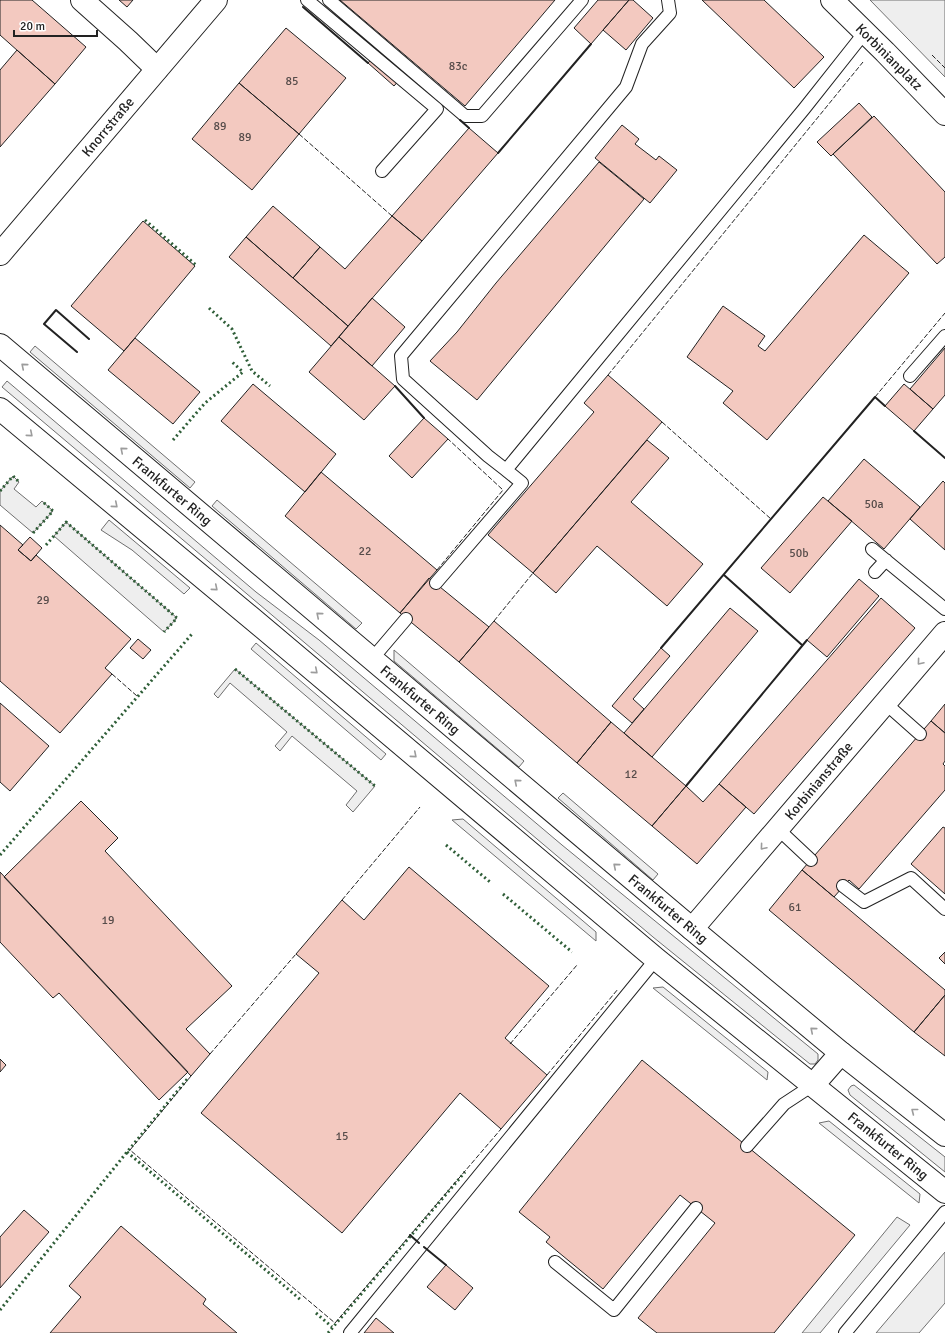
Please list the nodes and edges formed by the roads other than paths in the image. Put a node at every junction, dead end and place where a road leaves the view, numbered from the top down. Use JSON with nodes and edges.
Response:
{"nodes":[{"id":1,"x":82,"y":0,"type":"edge"},
{"id":2,"x":216,"y":0,"type":"edge"},
{"id":3,"x":308,"y":0,"type":"edge"},
{"id":4,"x":329,"y":0,"type":"edge"},
{"id":5,"x":582,"y":0,"type":"edge"},
{"id":6,"x":668,"y":0,"type":"edge"},
{"id":7,"x":832,"y":0,"type":"edge"},
{"id":8,"x":865,"y":32,"type":"junction"},
{"id":9,"x":157,"y":69,"type":"junction"},
{"id":10,"x":945,"y":114,"type":"edge"},
{"id":11,"x":382,"y":171,"type":"dead end"},
{"id":12,"x":0,"y":254,"type":"edge"},
{"id":13,"x":945,"y":336,"type":"edge"},
{"id":14,"x":0,"y":345,"type":"edge"},
{"id":15,"x":910,"y":376,"type":"dead end"},
{"id":16,"x":0,"y":409,"type":"edge"},
{"id":17,"x":506,"y":470,"type":"junction"},
{"id":18,"x":872,"y":549,"type":"dead end"},
{"id":19,"x":886,"y":560,"type":"junction"},
{"id":20,"x":875,"y":572,"type":"dead end"},
{"id":21,"x":436,"y":583,"type":"dead end"},
{"id":22,"x":945,"y":608,"type":"edge"},
{"id":23,"x":406,"y":619,"type":"dead end"},
{"id":24,"x":945,"y":633,"type":"edge"},
{"id":25,"x":372,"y":659,"type":"junction"},
{"id":26,"x":885,"y":703,"type":"junction"},
{"id":27,"x":920,"y":734,"type":"dead end"},
{"id":28,"x":778,"y":829,"type":"junction"},
{"id":29,"x":811,"y":860,"type":"dead end"},
{"id":30,"x":843,"y":886,"type":"dead end"},
{"id":31,"x":945,"y":909,"type":"edge"},
{"id":32,"x":692,"y":929,"type":"junction"},
{"id":33,"x":656,"y":959,"type":"junction"},
{"id":34,"x":841,"y":1053,"type":"junction"},
{"id":35,"x":813,"y":1085,"type":"junction"},
{"id":36,"x":945,"y":1135,"type":"edge"},
{"id":37,"x":747,"y":1146,"type":"dead end"},
{"id":38,"x":945,"y":1192,"type":"edge"},
{"id":39,"x":696,"y":1208,"type":"dead end"},
{"id":40,"x":945,"y":1212,"type":"edge"},
{"id":41,"x":555,"y":1262,"type":"dead end"},
{"id":42,"x":350,"y":1333,"type":"edge"},
{"id":43,"x":845,"y":1333,"type":"edge"}],
"edges":[{"from":1,"to":9,"type":"main road"},
{"from":2,"to":9,"type":"main road","name":"Knorrstraße"},
{"from":3,"to":11,"type":"lane"},
{"from":4,"to":5,"type":"lane"},
{"from":6,"to":17,"type":"lane"},
{"from":7,"to":8,"type":"main road","name":"Korbinianplatz"},
{"from":8,"to":10,"type":"main road","name":"Korbinianplatz"},
{"from":8,"to":17,"type":"lane"},
{"from":9,"to":12,"type":"main road","name":"Knorrstraße"},
{"from":13,"to":15,"type":"lane"},
{"from":25,"to":14,"type":"main road","name":"Frankfurter Ring","one_way":true},
{"from":16,"to":33,"type":"main road","name":"Frankfurter Ring","one_way":true},
{"from":17,"to":21,"type":"lane"},
{"from":18,"to":19,"type":"lane"},
{"from":19,"to":20,"type":"lane"},
{"from":19,"to":22,"type":"lane"},
{"from":23,"to":25,"type":"lane"},
{"from":24,"to":26,"type":"main road","name":"Korbinianstraße","one_way":true},
{"from":32,"to":25,"type":"main road","name":"Frankfurter Ring","one_way":true},
{"from":26,"to":27,"type":"lane"},
{"from":26,"to":28,"type":"main road","name":"Korbinianstraße"},
{"from":28,"to":29,"type":"lane"},
{"from":28,"to":32,"type":"main road","name":"Korbinianstraße","one_way":true},
{"from":30,"to":31,"type":"lane"},
{"from":34,"to":32,"type":"main road","name":"Frankfurter Ring","one_way":true},
{"from":33,"to":35,"type":"main road","name":"Frankfurter Ring"},
{"from":33,"to":42,"type":"lane"},
{"from":34,"to":35,"type":"main road"},
{"from":36,"to":34,"type":"main road","name":"Frankfurter Ring","one_way":true},
{"from":35,"to":37,"type":"lane"},
{"from":35,"to":38,"type":"main road","name":"Frankfurter Ring"},
{"from":39,"to":41,"type":"lane"},
{"from":40,"to":43,"type":"lane"}]}
